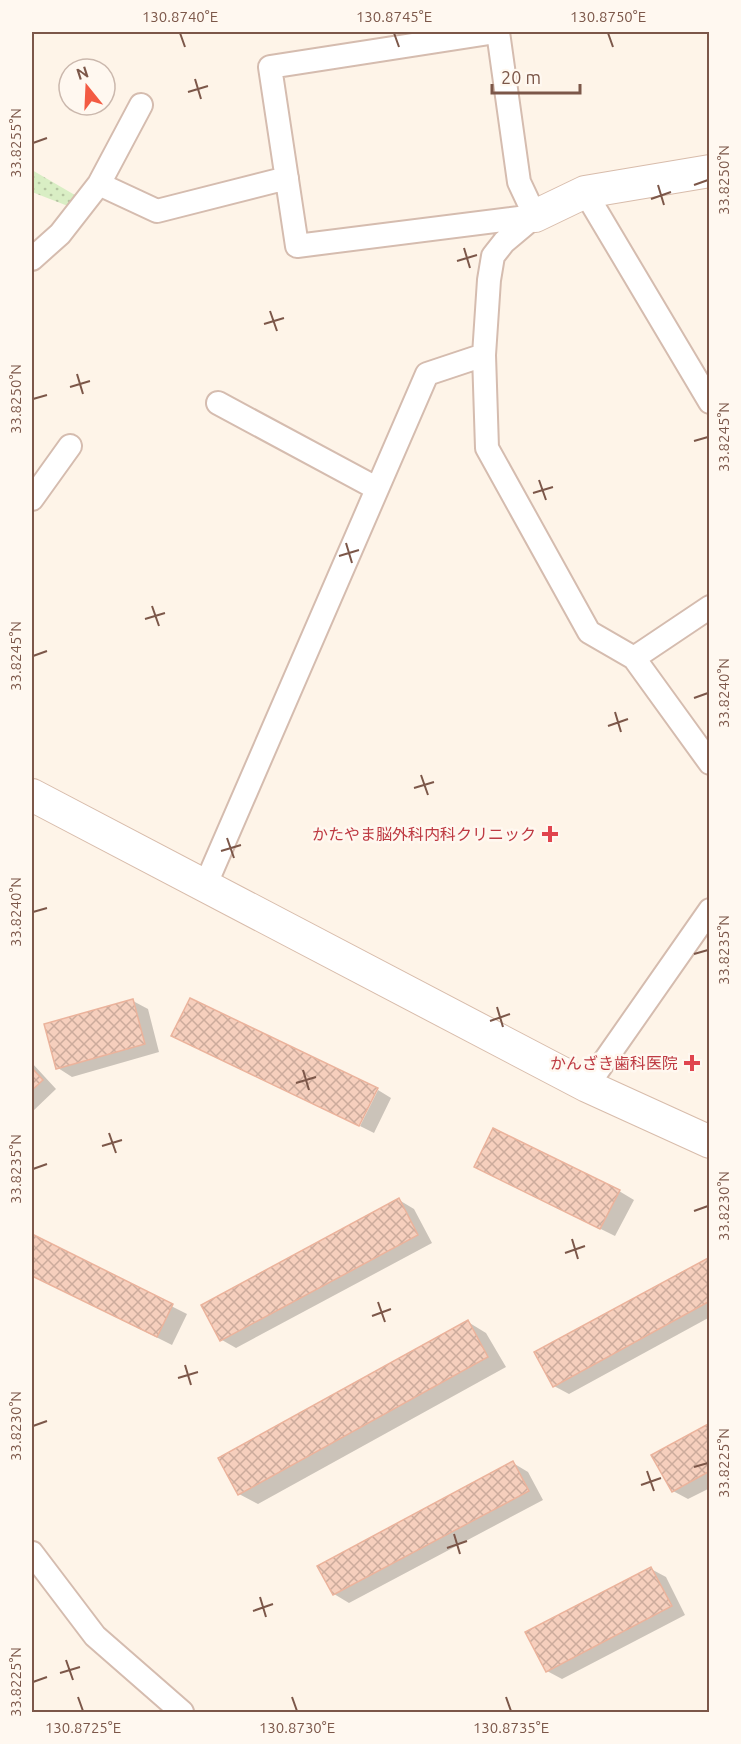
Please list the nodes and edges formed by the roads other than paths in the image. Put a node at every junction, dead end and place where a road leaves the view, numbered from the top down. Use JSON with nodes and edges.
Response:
{"nodes":[{"id":1,"x":497,"y":32,"type":"edge"},
{"id":2,"x":141,"y":105,"type":"dead end"},
{"id":3,"x":710,"y":171,"type":"edge"},
{"id":4,"x":286,"y":178,"type":"junction"},
{"id":5,"x":99,"y":184,"type":"junction"},
{"id":6,"x":585,"y":192,"type":"junction"},
{"id":7,"x":535,"y":216,"type":"junction"},
{"id":8,"x":32,"y":260,"type":"edge"},
{"id":9,"x":484,"y":355,"type":"junction"},
{"id":10,"x":710,"y":402,"type":"edge"},
{"id":11,"x":218,"y":403,"type":"dead end"},
{"id":12,"x":70,"y":446,"type":"dead end"},
{"id":13,"x":376,"y":488,"type":"junction"},
{"id":14,"x":32,"y":499,"type":"edge"},
{"id":15,"x":710,"y":607,"type":"edge"},
{"id":16,"x":634,"y":657,"type":"junction"},
{"id":17,"x":710,"y":764,"type":"edge"},
{"id":18,"x":32,"y":795,"type":"edge"},
{"id":19,"x":205,"y":886,"type":"junction"},
{"id":20,"x":710,"y":910,"type":"edge"},
{"id":21,"x":587,"y":1086,"type":"junction"},
{"id":22,"x":710,"y":1142,"type":"edge"},
{"id":23,"x":32,"y":1553,"type":"edge"},
{"id":24,"x":182,"y":1713,"type":"edge"}],
"edges":[{"from":1,"to":4,"type":"street"},
{"from":1,"to":7,"type":"street"},
{"from":2,"to":5,"type":"street"},
{"from":3,"to":6,"type":"street"},
{"from":4,"to":5,"type":"street"},
{"from":4,"to":7,"type":"street"},
{"from":5,"to":8,"type":"street"},
{"from":6,"to":7,"type":"street"},
{"from":6,"to":10,"type":"street"},
{"from":7,"to":9,"type":"street"},
{"from":9,"to":13,"type":"street"},
{"from":9,"to":16,"type":"street"},
{"from":11,"to":13,"type":"street"},
{"from":12,"to":14,"type":"street"},
{"from":13,"to":19,"type":"street"},
{"from":15,"to":16,"type":"street"},
{"from":16,"to":17,"type":"street"},
{"from":18,"to":19,"type":"street"},
{"from":19,"to":21,"type":"street"},
{"from":20,"to":21,"type":"street"},
{"from":21,"to":22,"type":"street"},
{"from":23,"to":24,"type":"street"}]}
